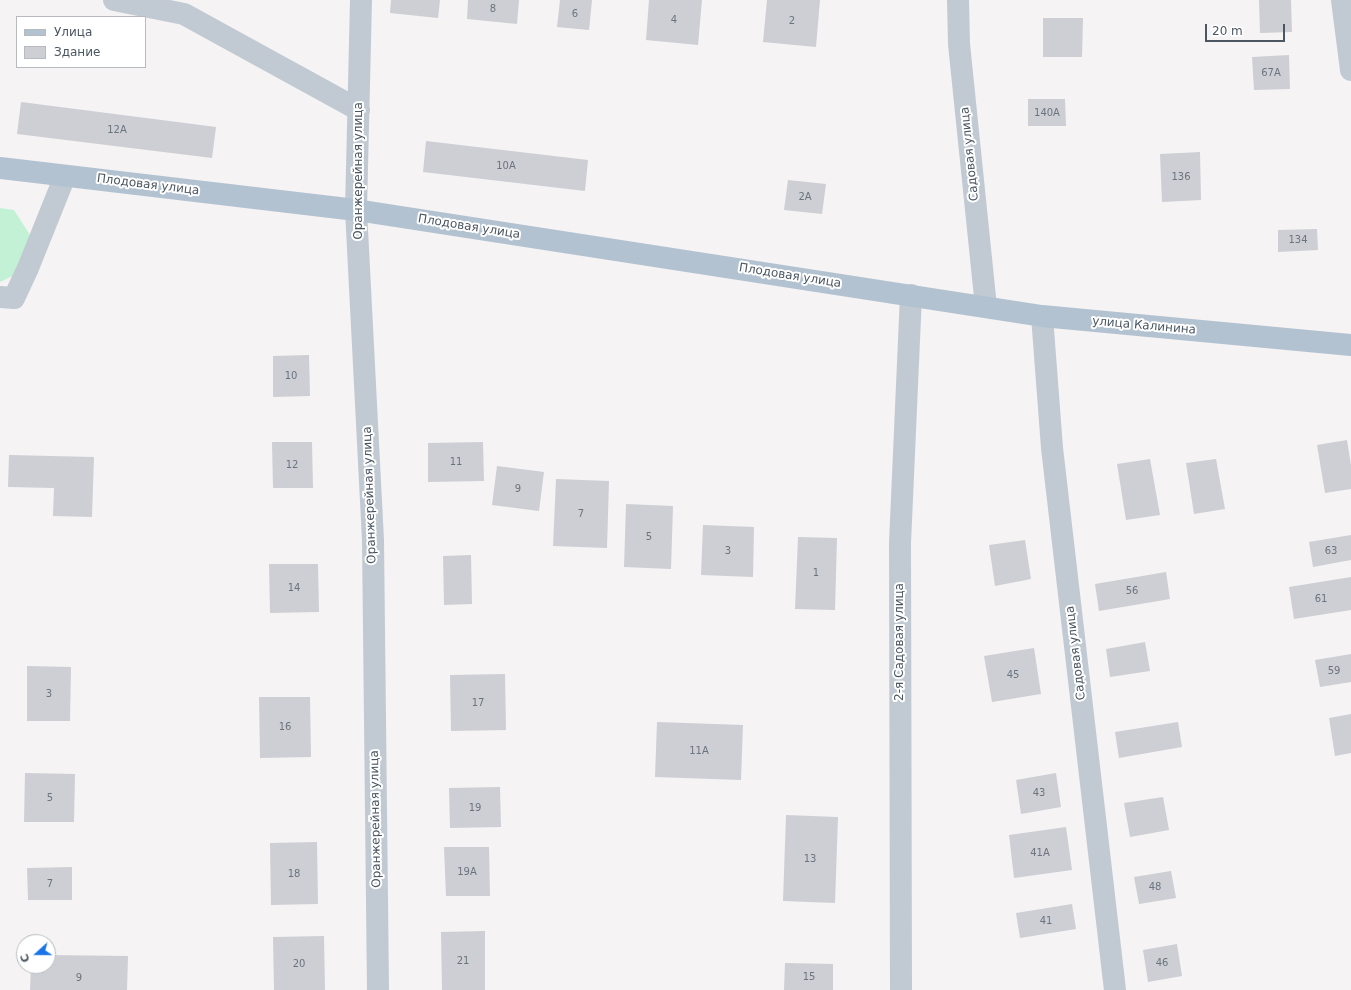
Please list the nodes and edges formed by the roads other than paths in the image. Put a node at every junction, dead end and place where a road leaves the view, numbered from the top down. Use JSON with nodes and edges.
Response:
{"nodes":[{"id":1,"x":114,"y":0,"type":"edge"},
{"id":2,"x":362,"y":0,"type":"edge"},
{"id":3,"x":958,"y":0,"type":"edge"},
{"id":4,"x":1342,"y":0,"type":"edge"},
{"id":5,"x":1351,"y":70,"type":"edge"},
{"id":6,"x":359,"y":110,"type":"junction"},
{"id":7,"x":0,"y":168,"type":"edge"},
{"id":8,"x":65,"y":176,"type":"junction"},
{"id":9,"x":356,"y":210,"type":"junction"},
{"id":10,"x":911,"y":295,"type":"junction"},
{"id":11,"x":0,"y":297,"type":"edge"},
{"id":12,"x":937,"y":299,"type":"joint"},
{"id":13,"x":986,"y":307,"type":"junction"},
{"id":14,"x":1042,"y":316,"type":"junction"},
{"id":15,"x":1351,"y":345,"type":"edge"},
{"id":16,"x":378,"y":990,"type":"edge"},
{"id":17,"x":901,"y":990,"type":"edge"},
{"id":18,"x":1115,"y":990,"type":"edge"}],
"edges":[{"from":1,"to":6,"type":"street"},
{"from":2,"to":6,"type":"street","name":"Оранжерейная улица"},
{"from":3,"to":13,"type":"street","name":"Садовая улица"},
{"from":4,"to":5,"type":"street"},
{"from":6,"to":9,"type":"street","name":"Оранжерейная улица"},
{"from":7,"to":8,"type":"main road","name":"Плодовая улица"},
{"from":8,"to":9,"type":"main road","name":"Плодовая улица"},
{"from":8,"to":11,"type":"street"},
{"from":9,"to":10,"type":"main road","name":"Плодовая улица"},
{"from":9,"to":16,"type":"street","name":"Оранжерейная улица"},
{"from":10,"to":12,"type":"main road","name":"Плодовая улица"},
{"from":10,"to":17,"type":"street","name":"2-я Садовая улица"},
{"from":12,"to":13,"type":"main road","name":"улица Калинина"},
{"from":13,"to":14,"type":"main road","name":"улица Калинина"},
{"from":14,"to":15,"type":"main road","name":"улица Калинина"},
{"from":14,"to":18,"type":"street","name":"Садовая улица"}]}
